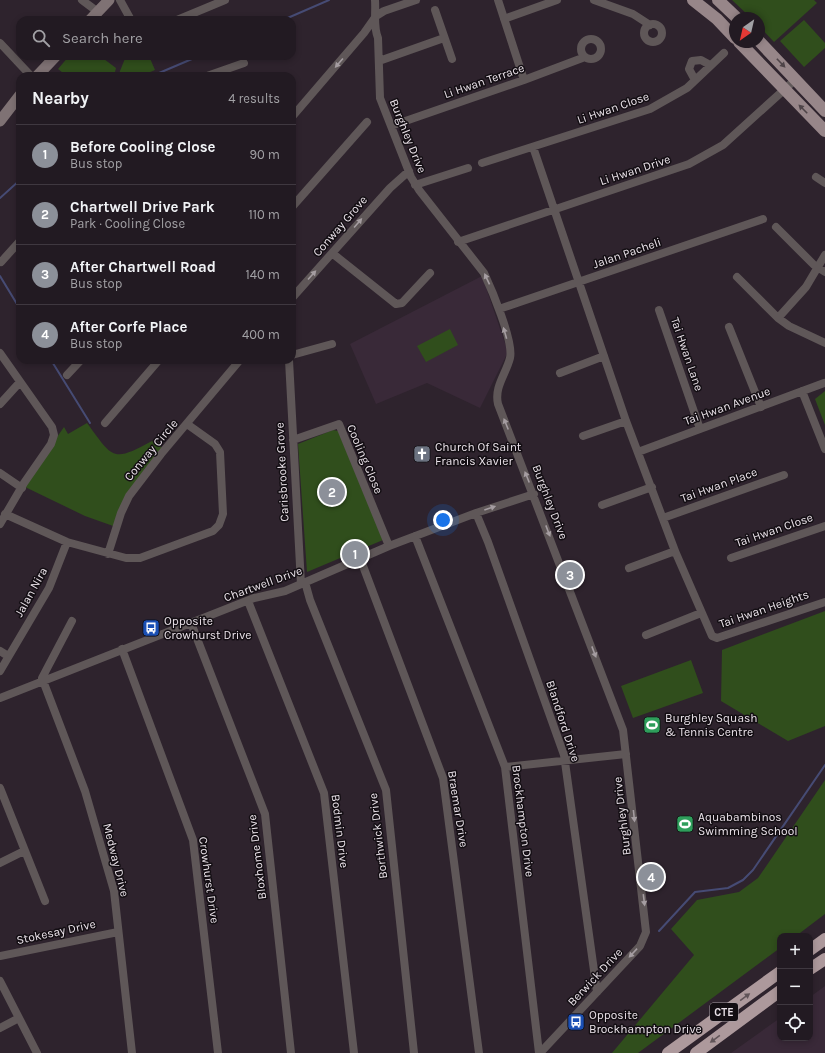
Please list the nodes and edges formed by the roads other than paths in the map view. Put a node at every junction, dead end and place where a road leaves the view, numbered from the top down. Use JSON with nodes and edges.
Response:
{"nodes":[{"id":1,"x":82,"y":0,"type":"edge"},
{"id":2,"x":109,"y":0,"type":"edge"},
{"id":3,"x":120,"y":0,"type":"edge"},
{"id":4,"x":225,"y":0,"type":"edge"},
{"id":5,"x":374,"y":0,"type":"edge"},
{"id":6,"x":416,"y":0,"type":"edge"},
{"id":7,"x":498,"y":0,"type":"edge"},
{"id":8,"x":557,"y":0,"type":"edge"},
{"id":9,"x":594,"y":0,"type":"edge"},
{"id":10,"x":693,"y":0,"type":"edge"},
{"id":11,"x":718,"y":0,"type":"edge"},
{"id":12,"x":435,"y":10,"type":"dead end"},
{"id":13,"x":731,"y":12,"type":"edge"},
{"id":14,"x":94,"y":16,"type":"edge"},
{"id":15,"x":129,"y":16,"type":"edge"},
{"id":16,"x":187,"y":16,"type":"edge"},
{"id":17,"x":376,"y":16,"type":"junction"},
{"id":18,"x":504,"y":19,"type":"junction"},
{"id":19,"x":650,"y":25,"type":"dead end"},
{"id":20,"x":729,"y":32,"type":"edge"},
{"id":21,"x":364,"y":33,"type":"junction"},
{"id":22,"x":378,"y":38,"type":"junction"},
{"id":23,"x":444,"y":38,"type":"junction"},
{"id":24,"x":0,"y":43,"type":"edge"},
{"id":25,"x":765,"y":47,"type":"edge"},
{"id":26,"x":744,"y":48,"type":"edge"},
{"id":27,"x":724,"y":53,"type":"dead end"},
{"id":28,"x":585,"y":57,"type":"dead end"},
{"id":29,"x":452,"y":59,"type":"dead end"},
{"id":30,"x":52,"y":60,"type":"edge"},
{"id":31,"x":378,"y":61,"type":"junction"},
{"id":32,"x":244,"y":62,"type":"dead end"},
{"id":33,"x":710,"y":65,"type":"junction"},
{"id":34,"x":27,"y":72,"type":"edge"},
{"id":35,"x":42,"y":72,"type":"edge"},
{"id":36,"x":218,"y":72,"type":"edge"},
{"id":37,"x":796,"y":79,"type":"junction"},
{"id":38,"x":524,"y":80,"type":"junction"},
{"id":39,"x":695,"y":80,"type":"junction"},
{"id":40,"x":783,"y":90,"type":"junction"},
{"id":41,"x":16,"y":100,"type":"edge"},
{"id":42,"x":12,"y":104,"type":"junction"},
{"id":43,"x":825,"y":111,"type":"edge"},
{"id":44,"x":0,"y":112,"type":"edge"},
{"id":45,"x":296,"y":112,"type":"edge"},
{"id":46,"x":0,"y":121,"type":"edge"},
{"id":47,"x":367,"y":122,"type":"dead end"},
{"id":48,"x":390,"y":126,"type":"junction"},
{"id":49,"x":825,"y":131,"type":"edge"},
{"id":50,"x":533,"y":147,"type":"junction"},
{"id":51,"x":482,"y":163,"type":"dead end"},
{"id":52,"x":468,"y":168,"type":"dead end"},
{"id":53,"x":408,"y":171,"type":"junction"},
{"id":54,"x":816,"y":177,"type":"dead end"},
{"id":55,"x":825,"y":183,"type":"edge"},
{"id":56,"x":415,"y":185,"type":"junction"},
{"id":57,"x":296,"y":202,"type":"edge"},
{"id":58,"x":553,"y":210,"type":"junction"},
{"id":59,"x":763,"y":219,"type":"dead end"},
{"id":60,"x":776,"y":227,"type":"dead end"},
{"id":61,"x":458,"y":242,"type":"junction"},
{"id":62,"x":16,"y":246,"type":"edge"},
{"id":63,"x":332,"y":253,"type":"junction"},
{"id":64,"x":825,"y":255,"type":"edge"},
{"id":65,"x":2,"y":262,"type":"dead end"},
{"id":66,"x":822,"y":270,"type":"edge"},
{"id":67,"x":430,"y":273,"type":"dead end"},
{"id":68,"x":737,"y":278,"type":"dead end"},
{"id":69,"x":579,"y":283,"type":"junction"},
{"id":70,"x":296,"y":294,"type":"edge"},
{"id":71,"x":499,"y":309,"type":"junction"},
{"id":72,"x":659,"y":310,"type":"dead end"},
{"id":73,"x":778,"y":318,"type":"junction"},
{"id":74,"x":729,"y":327,"type":"dead end"},
{"id":75,"x":825,"y":343,"type":"edge"},
{"id":76,"x":332,"y":344,"type":"dead end"},
{"id":77,"x":0,"y":354,"type":"edge"},
{"id":78,"x":296,"y":354,"type":"edge"},
{"id":79,"x":604,"y":356,"type":"junction"},
{"id":80,"x":78,"y":364,"type":"edge"},
{"id":81,"x":156,"y":364,"type":"edge"},
{"id":82,"x":237,"y":364,"type":"edge"},
{"id":83,"x":289,"y":364,"type":"edge"},
{"id":84,"x":560,"y":373,"type":"dead end"},
{"id":85,"x":67,"y":375,"type":"dead end"},
{"id":86,"x":20,"y":382,"type":"junction"},
{"id":87,"x":824,"y":383,"type":"dead end"},
{"id":88,"x":802,"y":391,"type":"junction"},
{"id":89,"x":0,"y":404,"type":"edge"},
{"id":90,"x":761,"y":407,"type":"junction"},
{"id":91,"x":626,"y":421,"type":"junction"},
{"id":92,"x":105,"y":423,"type":"dead end"},
{"id":93,"x":187,"y":424,"type":"junction"},
{"id":94,"x":700,"y":429,"type":"junction"},
{"id":95,"x":583,"y":436,"type":"dead end"},
{"id":96,"x":293,"y":440,"type":"junction"},
{"id":97,"x":825,"y":449,"type":"edge"},
{"id":98,"x":638,"y":452,"type":"junction"},
{"id":99,"x":0,"y":473,"type":"edge"},
{"id":100,"x":784,"y":475,"type":"dead end"},
{"id":101,"x":22,"y":488,"type":"junction"},
{"id":102,"x":652,"y":488,"type":"junction"},
{"id":103,"x":534,"y":494,"type":"junction"},
{"id":104,"x":602,"y":505,"type":"dead end"},
{"id":105,"x":476,"y":513,"type":"junction"},
{"id":106,"x":5,"y":514,"type":"junction"},
{"id":107,"x":663,"y":518,"type":"junction"},
{"id":108,"x":0,"y":524,"type":"edge"},
{"id":109,"x":825,"y":526,"type":"edge"},
{"id":110,"x":415,"y":536,"type":"junction"},
{"id":111,"x":68,"y":542,"type":"junction"},
{"id":112,"x":389,"y":546,"type":"junction"},
{"id":113,"x":675,"y":551,"type":"junction"},
{"id":114,"x":108,"y":554,"type":"junction"},
{"id":115,"x":360,"y":558,"type":"junction"},
{"id":116,"x":731,"y":558,"type":"dead end"},
{"id":117,"x":629,"y":568,"type":"dead end"},
{"id":118,"x":303,"y":583,"type":"junction"},
{"id":119,"x":248,"y":601,"type":"junction"},
{"id":120,"x":825,"y":602,"type":"edge"},
{"id":121,"x":701,"y":613,"type":"junction"},
{"id":122,"x":72,"y":621,"type":"dead end"},
{"id":123,"x":191,"y":623,"type":"junction"},
{"id":124,"x":646,"y":634,"type":"dead end"},
{"id":125,"x":122,"y":649,"type":"junction"},
{"id":126,"x":0,"y":651,"type":"edge"},
{"id":127,"x":8,"y":656,"type":"junction"},
{"id":128,"x":0,"y":671,"type":"edge"},
{"id":129,"x":42,"y":681,"type":"junction"},
{"id":130,"x":0,"y":698,"type":"edge"},
{"id":131,"x":626,"y":754,"type":"junction"},
{"id":132,"x":565,"y":759,"type":"junction"},
{"id":133,"x":505,"y":767,"type":"junction"},
{"id":134,"x":0,"y":788,"type":"edge"},
{"id":135,"x":24,"y":851,"type":"junction"},
{"id":136,"x":0,"y":863,"type":"edge"},
{"id":137,"x":45,"y":901,"type":"dead end"},
{"id":138,"x":118,"y":932,"type":"junction"},
{"id":139,"x":646,"y":932,"type":"joint"},
{"id":140,"x":825,"y":939,"type":"edge"},
{"id":141,"x":813,"y":948,"type":"edge"},
{"id":142,"x":0,"y":956,"type":"edge"},
{"id":143,"x":825,"y":958,"type":"edge"},
{"id":144,"x":813,"y":967,"type":"edge"},
{"id":145,"x":777,"y":974,"type":"edge"},
{"id":146,"x":0,"y":981,"type":"edge"},
{"id":147,"x":597,"y":992,"type":"junction"},
{"id":148,"x":777,"y":994,"type":"edge"},
{"id":149,"x":19,"y":1018,"type":"junction"},
{"id":150,"x":0,"y":1028,"type":"edge"},
{"id":151,"x":37,"y":1053,"type":"edge"},
{"id":152,"x":132,"y":1053,"type":"edge"},
{"id":153,"x":218,"y":1053,"type":"edge"},
{"id":154,"x":291,"y":1053,"type":"edge"},
{"id":155,"x":354,"y":1053,"type":"edge"},
{"id":156,"x":414,"y":1053,"type":"edge"},
{"id":157,"x":479,"y":1053,"type":"edge"},
{"id":158,"x":540,"y":1053,"type":"edge"},
{"id":159,"x":668,"y":1053,"type":"edge"},
{"id":160,"x":696,"y":1053,"type":"edge"}],
"edges":[{"from":1,"to":14,"type":"street"},
{"from":2,"to":14,"type":"street"},
{"from":3,"to":15,"type":"street"},
{"from":4,"to":16,"type":"street"},
{"from":5,"to":17,"type":"street","name":"Burghley Drive"},
{"from":6,"to":17,"type":"street"},
{"from":7,"to":18,"type":"street"},
{"from":8,"to":18,"type":"street"},
{"from":9,"to":19,"type":"street"},
{"from":10,"to":20,"type":"main road"},
{"from":11,"to":13,"type":"main road"},
{"from":12,"to":23,"type":"street"},
{"from":17,"to":21,"type":"street"},
{"from":17,"to":22,"type":"street","name":"Burghley Drive"},
{"from":18,"to":38,"type":"street"},
{"from":21,"to":22,"type":"street"},
{"from":21,"to":45,"type":"street","one_way":true},
{"from":22,"to":31,"type":"street","name":"Burghley Drive"},
{"from":23,"to":29,"type":"street"},
{"from":23,"to":31,"type":"street"},
{"from":24,"to":34,"type":"street"},
{"from":25,"to":37,"type":"main road","one_way":true},
{"from":26,"to":40,"type":"main road"},
{"from":27,"to":33,"type":"street","name":"Li Hwan Close"},
{"from":28,"to":38,"type":"street","name":"Li Hwan Terrace"},
{"from":30,"to":35,"type":"street"},
{"from":31,"to":48,"type":"street","name":"Burghley Drive"},
{"from":32,"to":36,"type":"street"},
{"from":33,"to":39,"type":"street","name":"Li Hwan Close"},
{"from":33,"to":39,"type":"street"},
{"from":37,"to":40,"type":"street","name":"Li Hwan Drive"},
{"from":37,"to":43,"type":"main road"},
{"from":38,"to":48,"type":"street","name":"Li Hwan Terrace"},
{"from":39,"to":50,"type":"street","name":"Li Hwan Close"},
{"from":49,"to":40,"type":"main road","one_way":true},
{"from":40,"to":58,"type":"street","name":"Li Hwan Drive"},
{"from":41,"to":42,"type":"street"},
{"from":42,"to":44,"type":"street"},
{"from":42,"to":46,"type":"street"},
{"from":47,"to":57,"type":"street"},
{"from":48,"to":53,"type":"street","name":"Burghley Drive"},
{"from":50,"to":51,"type":"street","name":"Li Hwan Close"},
{"from":50,"to":58,"type":"street"},
{"from":52,"to":56,"type":"street"},
{"from":53,"to":56,"type":"street","name":"Burghley Drive"},
{"from":63,"to":53,"type":"street","name":"Conway Grove","one_way":true},
{"from":54,"to":55,"type":"street"},
{"from":56,"to":61,"type":"street","name":"Burghley Drive"},
{"from":58,"to":61,"type":"street","name":"Li Hwan Drive"},
{"from":58,"to":69,"type":"street","name":"Tai Hwan Heights"},
{"from":59,"to":69,"type":"street","name":"Jalan Pacheli"},
{"from":60,"to":66,"type":"street"},
{"from":71,"to":61,"type":"street","name":"Burghley Drive","one_way":true},
{"from":62,"to":65,"type":"street"},
{"from":63,"to":67,"type":"street"},
{"from":70,"to":63,"type":"street","name":"Conway Grove","one_way":true},
{"from":64,"to":66,"type":"street"},
{"from":66,"to":73,"type":"street"},
{"from":68,"to":73,"type":"street"},
{"from":69,"to":71,"type":"street","name":"Jalan Pacheli"},
{"from":69,"to":79,"type":"street","name":"Tai Hwan Heights"},
{"from":103,"to":71,"type":"street","name":"Burghley Drive","one_way":true},
{"from":72,"to":94,"type":"street","name":"Tai Hwan Lane"},
{"from":73,"to":75,"type":"street"},
{"from":74,"to":90,"type":"street"},
{"from":76,"to":78,"type":"street"},
{"from":77,"to":86,"type":"street"},
{"from":79,"to":84,"type":"street"},
{"from":79,"to":91,"type":"street","name":"Tai Hwan Heights"},
{"from":80,"to":85,"type":"street"},
{"from":81,"to":92,"type":"street"},
{"from":82,"to":93,"type":"street"},
{"from":83,"to":96,"type":"street","name":"Carisbrooke Grove"},
{"from":86,"to":89,"type":"street"},
{"from":86,"to":101,"type":"street"},
{"from":87,"to":88,"type":"street","name":"Tai Hwan Avenue"},
{"from":88,"to":90,"type":"street","name":"Tai Hwan Avenue"},
{"from":88,"to":97,"type":"street"},
{"from":90,"to":94,"type":"street","name":"Tai Hwan Avenue"},
{"from":91,"to":95,"type":"street"},
{"from":91,"to":98,"type":"street","name":"Tai Hwan Heights"},
{"from":93,"to":114,"type":"street","name":"Conway Circle"},
{"from":93,"to":114,"type":"street","name":"Conway Circle"},
{"from":94,"to":98,"type":"street","name":"Tai Hwan Avenue"},
{"from":96,"to":112,"type":"street","name":"Cooling Close"},
{"from":96,"to":118,"type":"street","name":"Carisbrooke Grove"},
{"from":98,"to":102,"type":"street","name":"Tai Hwan Heights"},
{"from":99,"to":101,"type":"street"},
{"from":100,"to":107,"type":"street","name":"Tai Hwan Place"},
{"from":101,"to":106,"type":"street"},
{"from":102,"to":104,"type":"street"},
{"from":102,"to":107,"type":"street","name":"Tai Hwan Heights"},
{"from":105,"to":103,"type":"street","name":"Chartwell Drive","one_way":true},
{"from":103,"to":131,"type":"street","name":"Burghley Drive","one_way":true},
{"from":105,"to":110,"type":"street","name":"Chartwell Drive"},
{"from":105,"to":132,"type":"street","name":"Blandford Drive"},
{"from":106,"to":108,"type":"street"},
{"from":106,"to":111,"type":"street","name":"Conway Circle"},
{"from":107,"to":113,"type":"street","name":"Tai Hwan Heights"},
{"from":109,"to":116,"type":"street","name":"Tai Hwan Close"},
{"from":110,"to":112,"type":"street","name":"Chartwell Drive"},
{"from":110,"to":133,"type":"street","name":"Brockhampton Drive"},
{"from":111,"to":114,"type":"street","name":"Conway Circle"},
{"from":111,"to":127,"type":"street","name":"Jalan Nira"},
{"from":112,"to":115,"type":"street","name":"Chartwell Drive"},
{"from":113,"to":117,"type":"street"},
{"from":113,"to":121,"type":"street","name":"Tai Hwan Heights"},
{"from":115,"to":118,"type":"street","name":"Chartwell Drive"},
{"from":115,"to":157,"type":"street","name":"Braemar Drive"},
{"from":118,"to":119,"type":"street","name":"Chartwell Drive"},
{"from":118,"to":156,"type":"street","name":"Borthwick Drive"},
{"from":119,"to":123,"type":"street","name":"Chartwell Drive"},
{"from":119,"to":155,"type":"street","name":"Bodmin Drive"},
{"from":120,"to":121,"type":"street","name":"Tai Hwan Heights"},
{"from":121,"to":124,"type":"street","name":"Tai Hwan Heights"},
{"from":122,"to":129,"type":"street"},
{"from":123,"to":125,"type":"street","name":"Chartwell Drive"},
{"from":123,"to":154,"type":"street","name":"Bloxhome Drive"},
{"from":125,"to":129,"type":"street","name":"Chartwell Drive"},
{"from":125,"to":153,"type":"street","name":"Crowhurst Drive"},
{"from":126,"to":127,"type":"street"},
{"from":127,"to":128,"type":"street","name":"Jalan Nira"},
{"from":129,"to":130,"type":"street","name":"Chartwell Drive"},
{"from":129,"to":138,"type":"street","name":"Medway Drive"},
{"from":131,"to":132,"type":"street"},
{"from":131,"to":139,"type":"street","name":"Burghley Drive","one_way":true},
{"from":132,"to":133,"type":"street"},
{"from":132,"to":147,"type":"street","name":"Blandford Drive"},
{"from":133,"to":158,"type":"street","name":"Brockhampton Drive"},
{"from":134,"to":135,"type":"street"},
{"from":135,"to":136,"type":"street"},
{"from":135,"to":137,"type":"street"},
{"from":138,"to":142,"type":"street","name":"Stokesay Drive"},
{"from":138,"to":152,"type":"street","name":"Medway Drive"},
{"from":139,"to":147,"type":"street","name":"Berwick Drive","one_way":true},
{"from":140,"to":141,"type":"highway"},
{"from":143,"to":144,"type":"highway"},
{"from":159,"to":145,"type":"highway","number":"CTE","one_way":true},
{"from":146,"to":149,"type":"street"},
{"from":147,"to":158,"type":"street","name":"Berwick Drive"},
{"from":148,"to":160,"type":"highway","number":"CTE","one_way":true},
{"from":149,"to":150,"type":"street"},
{"from":149,"to":151,"type":"street"}]}
